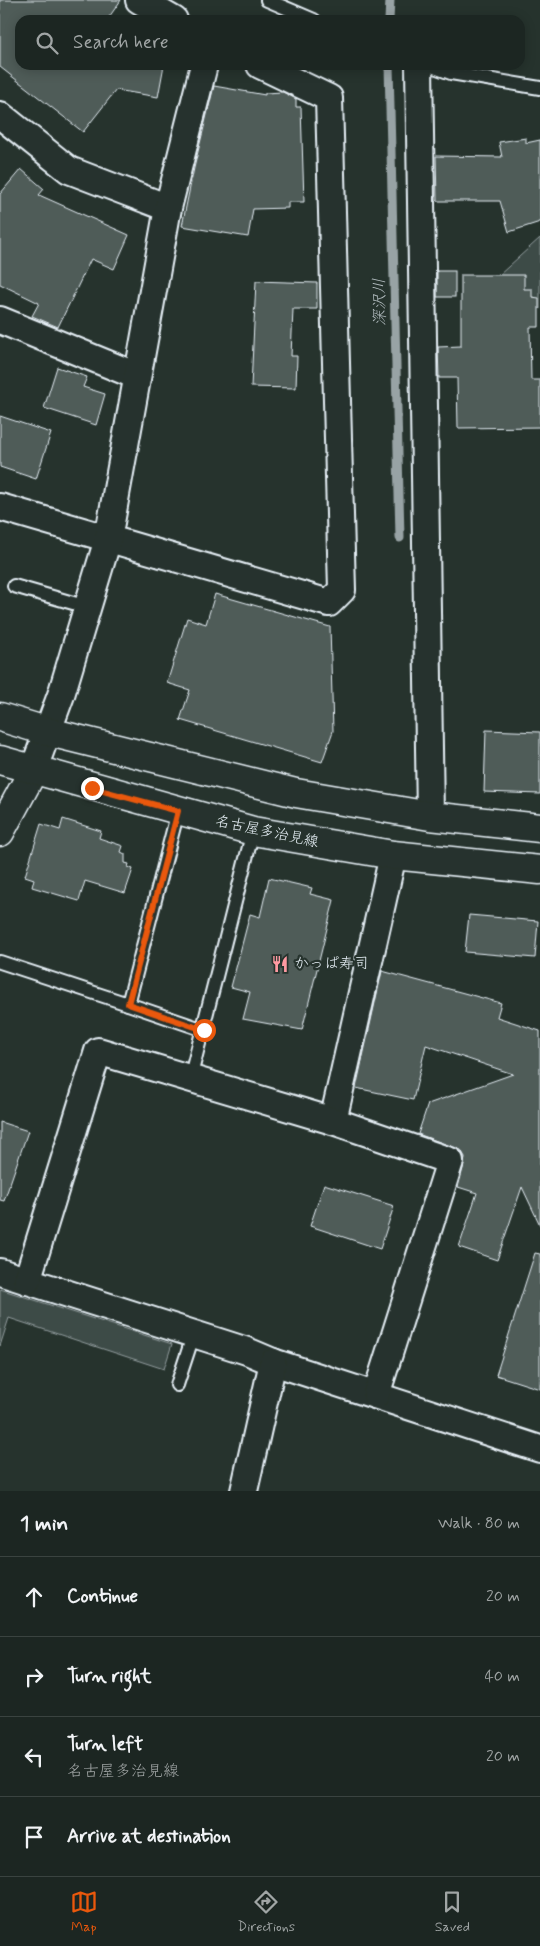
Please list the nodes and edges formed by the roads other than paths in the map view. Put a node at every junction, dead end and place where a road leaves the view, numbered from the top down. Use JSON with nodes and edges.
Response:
{"nodes":[{"id":1,"x":140,"y":0,"type":"edge"},
{"id":2,"x":267,"y":0,"type":"edge"},
{"id":3,"x":166,"y":15,"type":"edge"},
{"id":4,"x":302,"y":15,"type":"edge"},
{"id":5,"x":203,"y":70,"type":"edge"},
{"id":6,"x":270,"y":70,"type":"edge"},
{"id":7,"x":420,"y":70,"type":"edge"},
{"id":8,"x":443,"y":70,"type":"edge"},
{"id":9,"x":540,"y":88,"type":"edge"},
{"id":10,"x":0,"y":115,"type":"edge"},
{"id":11,"x":168,"y":208,"type":"junction"},
{"id":12,"x":0,"y":320,"type":"edge"},
{"id":13,"x":137,"y":376,"type":"junction"},
{"id":14,"x":0,"y":508,"type":"edge"},
{"id":15,"x":108,"y":539,"type":"junction"},
{"id":16,"x":14,"y":586,"type":"dead end"},
{"id":17,"x":88,"y":607,"type":"junction"},
{"id":18,"x":0,"y":717,"type":"edge"},
{"id":19,"x":49,"y":732,"type":"junction"},
{"id":20,"x":0,"y":760,"type":"edge"},
{"id":21,"x":33,"y":770,"type":"junction"},
{"id":22,"x":178,"y":811,"type":"junction"},
{"id":23,"x":430,"y":816,"type":"junction"},
{"id":24,"x":540,"y":828,"type":"edge"},
{"id":25,"x":253,"y":831,"type":"junction"},
{"id":26,"x":0,"y":832,"type":"edge"},
{"id":27,"x":394,"y":855,"type":"junction"},
{"id":28,"x":540,"y":870,"type":"edge"},
{"id":29,"x":0,"y":962,"type":"edge"},
{"id":30,"x":128,"y":1004,"type":"junction"},
{"id":31,"x":204,"y":1030,"type":"junction"},
{"id":32,"x":190,"y":1079,"type":"junction"},
{"id":33,"x":333,"y":1121,"type":"junction"},
{"id":34,"x":0,"y":1272,"type":"edge"},
{"id":35,"x":27,"y":1281,"type":"junction"},
{"id":36,"x":194,"y":1334,"type":"junction"},
{"id":37,"x":273,"y":1362,"type":"junction"},
{"id":38,"x":177,"y":1385,"type":"dead end"},
{"id":39,"x":376,"y":1395,"type":"junction"},
{"id":40,"x":540,"y":1449,"type":"edge"},
{"id":41,"x":244,"y":1491,"type":"edge"}],
"edges":[{"from":1,"to":3,"type":"street"},
{"from":2,"to":4,"type":"lane"},
{"from":5,"to":11,"type":"street"},
{"from":6,"to":15,"type":"street"},
{"from":7,"to":23,"type":"street"},
{"from":8,"to":9,"type":"lane"},
{"from":10,"to":11,"type":"street"},
{"from":11,"to":13,"type":"street"},
{"from":12,"to":13,"type":"street"},
{"from":13,"to":15,"type":"street"},
{"from":14,"to":15,"type":"street"},
{"from":15,"to":17,"type":"street"},
{"from":16,"to":17,"type":"lane"},
{"from":17,"to":19,"type":"street"},
{"from":18,"to":19,"type":"main road"},
{"from":19,"to":21,"type":"street"},
{"from":19,"to":23,"type":"main road"},
{"from":20,"to":21,"type":"main road","name":"名古屋多治見線"},
{"from":21,"to":22,"type":"main road","name":"名古屋多治見線"},
{"from":21,"to":26,"type":"main road"},
{"from":22,"to":25,"type":"main road","name":"名古屋多治見線"},
{"from":22,"to":30,"type":"lane"},
{"from":23,"to":24,"type":"main road"},
{"from":25,"to":27,"type":"main road","name":"名古屋多治見線"},
{"from":25,"to":31,"type":"lane"},
{"from":27,"to":28,"type":"main road","name":"名古屋多治見線"},
{"from":27,"to":33,"type":"street"},
{"from":29,"to":30,"type":"lane"},
{"from":30,"to":31,"type":"lane"},
{"from":31,"to":32,"type":"lane"},
{"from":32,"to":33,"type":"street"},
{"from":32,"to":35,"type":"street"},
{"from":33,"to":39,"type":"street"},
{"from":34,"to":35,"type":"street"},
{"from":35,"to":36,"type":"street"},
{"from":36,"to":37,"type":"street"},
{"from":36,"to":38,"type":"lane"},
{"from":37,"to":39,"type":"street"},
{"from":37,"to":41,"type":"street"},
{"from":39,"to":40,"type":"street"}]}
